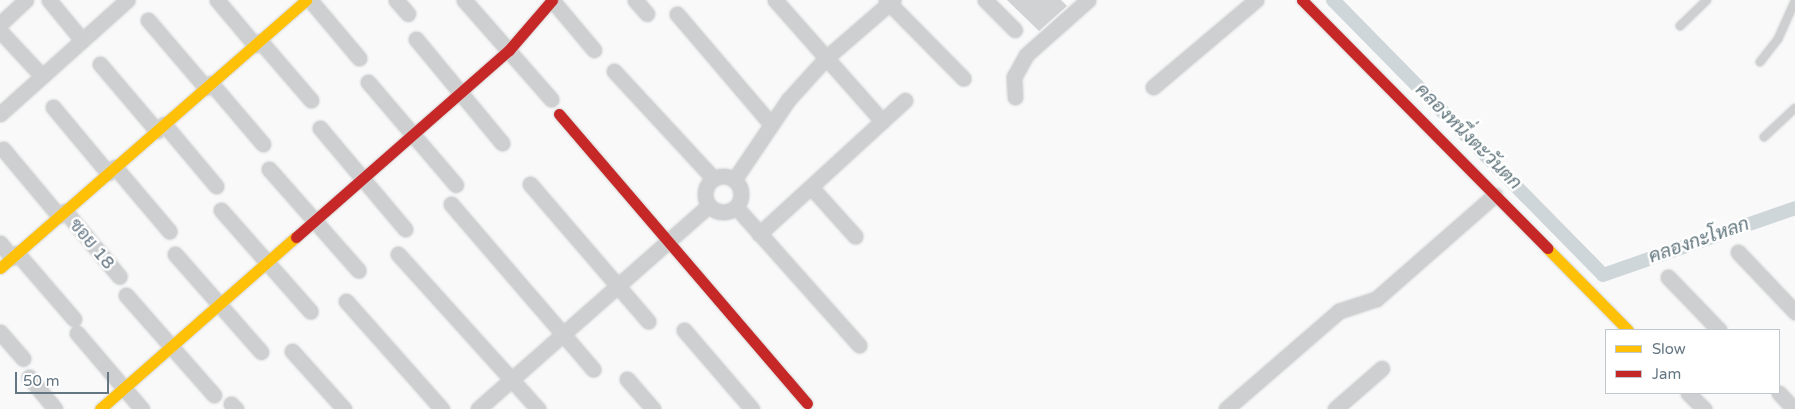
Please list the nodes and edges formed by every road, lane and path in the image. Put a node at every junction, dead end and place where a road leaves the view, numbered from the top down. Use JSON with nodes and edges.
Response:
{"nodes":[{"id":1,"x":26,"y":0,"type":"edge"},
{"id":2,"x":49,"y":0,"type":"edge"},
{"id":3,"x":127,"y":0,"type":"edge"},
{"id":4,"x":217,"y":0,"type":"edge"},
{"id":5,"x":396,"y":0,"type":"edge"},
{"id":6,"x":464,"y":0,"type":"edge"},
{"id":7,"x":552,"y":0,"type":"edge"},
{"id":8,"x":635,"y":0,"type":"edge"},
{"id":9,"x":775,"y":0,"type":"edge"},
{"id":10,"x":985,"y":0,"type":"edge"},
{"id":11,"x":1088,"y":0,"type":"edge"},
{"id":12,"x":1256,"y":0,"type":"edge"},
{"id":13,"x":1302,"y":0,"type":"edge"},
{"id":14,"x":1707,"y":0,"type":"edge"},
{"id":15,"x":305,"y":1,"type":"edge"},
{"id":16,"x":889,"y":1,"type":"edge"},
{"id":17,"x":1795,"y":1,"type":"edge"},
{"id":18,"x":408,"y":14,"type":"dead end"},
{"id":19,"x":647,"y":14,"type":"dead end"},
{"id":20,"x":677,"y":14,"type":"dead end"},
{"id":21,"x":148,"y":20,"type":"dead end"},
{"id":22,"x":0,"y":24,"type":"edge"},
{"id":23,"x":1680,"y":26,"type":"dead end"},
{"id":24,"x":1015,"y":30,"type":"dead end"},
{"id":25,"x":0,"y":32,"type":"edge"},
{"id":26,"x":416,"y":39,"type":"dead end"},
{"id":27,"x":82,"y":40,"type":"junction"},
{"id":28,"x":257,"y":43,"type":"junction"},
{"id":29,"x":509,"y":50,"type":"junction"},
{"id":30,"x":594,"y":50,"type":"dead end"},
{"id":31,"x":360,"y":58,"type":"dead end"},
{"id":32,"x":826,"y":58,"type":"junction"},
{"id":33,"x":1760,"y":62,"type":"dead end"},
{"id":34,"x":100,"y":64,"type":"dead end"},
{"id":35,"x":614,"y":71,"type":"dead end"},
{"id":36,"x":42,"y":76,"type":"junction"},
{"id":37,"x":963,"y":78,"type":"dead end"},
{"id":38,"x":368,"y":82,"type":"dead end"},
{"id":39,"x":208,"y":86,"type":"junction"},
{"id":40,"x":1152,"y":87,"type":"dead end"},
{"id":41,"x":460,"y":92,"type":"junction"},
{"id":42,"x":1015,"y":97,"type":"dead end"},
{"id":43,"x":551,"y":99,"type":"dead end"},
{"id":44,"x":311,"y":100,"type":"dead end"},
{"id":45,"x":905,"y":100,"type":"dead end"},
{"id":46,"x":53,"y":107,"type":"dead end"},
{"id":47,"x":1795,"y":108,"type":"edge"},
{"id":48,"x":0,"y":114,"type":"edge"},
{"id":49,"x":559,"y":114,"type":"dead end"},
{"id":50,"x":882,"y":121,"type":"junction"},
{"id":51,"x":771,"y":124,"type":"junction"},
{"id":52,"x":160,"y":128,"type":"junction"},
{"id":53,"x":320,"y":128,"type":"dead end"},
{"id":54,"x":413,"y":134,"type":"junction"},
{"id":55,"x":1764,"y":137,"type":"dead end"},
{"id":56,"x":263,"y":144,"type":"dead end"},
{"id":57,"x":502,"y":144,"type":"dead end"},
{"id":58,"x":3,"y":149,"type":"dead end"},
{"id":59,"x":269,"y":169,"type":"dead end"},
{"id":60,"x":112,"y":170,"type":"junction"},
{"id":61,"x":362,"y":178,"type":"junction"},
{"id":62,"x":713,"y":178,"type":"junction"},
{"id":63,"x":734,"y":180,"type":"junction"},
{"id":64,"x":530,"y":184,"type":"dead end"},
{"id":65,"x":456,"y":185,"type":"dead end"},
{"id":66,"x":216,"y":186,"type":"dead end"},
{"id":67,"x":811,"y":187,"type":"junction"},
{"id":68,"x":1495,"y":195,"type":"junction"},
{"id":69,"x":451,"y":204,"type":"dead end"},
{"id":70,"x":708,"y":206,"type":"junction"},
{"id":71,"x":736,"y":207,"type":"junction"},
{"id":72,"x":221,"y":210,"type":"dead end"},
{"id":73,"x":62,"y":214,"type":"junction"},
{"id":74,"x":314,"y":221,"type":"junction"},
{"id":75,"x":405,"y":229,"type":"dead end"},
{"id":76,"x":169,"y":231,"type":"dead end"},
{"id":77,"x":759,"y":234,"type":"junction"},
{"id":78,"x":855,"y":236,"type":"dead end"},
{"id":79,"x":669,"y":241,"type":"junction"},
{"id":80,"x":0,"y":243,"type":"edge"},
{"id":81,"x":1738,"y":252,"type":"dead end"},
{"id":82,"x":176,"y":254,"type":"dead end"},
{"id":83,"x":398,"y":254,"type":"dead end"},
{"id":84,"x":15,"y":255,"type":"junction"},
{"id":85,"x":267,"y":262,"type":"junction"},
{"id":86,"x":0,"y":268,"type":"edge"},
{"id":87,"x":358,"y":270,"type":"dead end"},
{"id":88,"x":119,"y":276,"type":"dead end"},
{"id":89,"x":1668,"y":277,"type":"dead end"},
{"id":90,"x":616,"y":287,"type":"junction"},
{"id":91,"x":126,"y":295,"type":"dead end"},
{"id":92,"x":346,"y":301,"type":"dead end"},
{"id":93,"x":219,"y":304,"type":"junction"},
{"id":94,"x":310,"y":311,"type":"dead end"},
{"id":95,"x":1795,"y":312,"type":"edge"},
{"id":96,"x":648,"y":321,"type":"dead end"},
{"id":97,"x":1627,"y":329,"type":"edge"},
{"id":98,"x":1718,"y":329,"type":"edge"},
{"id":99,"x":684,"y":330,"type":"dead end"},
{"id":100,"x":0,"y":332,"type":"edge"},
{"id":101,"x":564,"y":333,"type":"junction"},
{"id":102,"x":859,"y":345,"type":"dead end"},
{"id":103,"x":172,"y":346,"type":"junction"},
{"id":104,"x":292,"y":351,"type":"dead end"},
{"id":105,"x":261,"y":352,"type":"dead end"},
{"id":106,"x":23,"y":358,"type":"dead end"},
{"id":107,"x":1382,"y":368,"type":"dead end"},
{"id":108,"x":593,"y":369,"type":"dead end"},
{"id":109,"x":29,"y":377,"type":"dead end"},
{"id":110,"x":627,"y":379,"type":"dead end"},
{"id":111,"x":511,"y":380,"type":"junction"},
{"id":112,"x":124,"y":388,"type":"junction"},
{"id":113,"x":1689,"y":394,"type":"edge"},
{"id":114,"x":1779,"y":394,"type":"edge"},
{"id":115,"x":214,"y":395,"type":"dead end"},
{"id":116,"x":807,"y":403,"type":"dead end"},
{"id":117,"x":339,"y":407,"type":"edge"},
{"id":118,"x":56,"y":409,"type":"edge"},
{"id":119,"x":100,"y":409,"type":"edge"},
{"id":120,"x":142,"y":409,"type":"edge"},
{"id":121,"x":442,"y":409,"type":"edge"},
{"id":122,"x":478,"y":409,"type":"edge"},
{"id":123,"x":538,"y":409,"type":"edge"},
{"id":124,"x":653,"y":409,"type":"edge"},
{"id":125,"x":752,"y":409,"type":"edge"},
{"id":126,"x":1226,"y":409,"type":"edge"},
{"id":127,"x":1335,"y":409,"type":"edge"},
{"id":128,"x":1704,"y":409,"type":"edge"},
{"id":129,"x":1794,"y":409,"type":"edge"}],
"edges":[{"from":1,"to":22,"type":"street"},
{"from":2,"to":27,"type":"street"},
{"from":3,"to":27,"type":"street"},
{"from":4,"to":28,"type":"street"},
{"from":5,"to":18,"type":"street"},
{"from":6,"to":29,"type":"street"},
{"from":7,"to":29,"type":"street"},
{"from":7,"to":30,"type":"street"},
{"from":8,"to":19,"type":"street"},
{"from":9,"to":32,"type":"street"},
{"from":10,"to":24,"type":"street"},
{"from":11,"to":42,"type":"street"},
{"from":12,"to":40,"type":"street"},
{"from":13,"to":68,"type":"street"},
{"from":14,"to":23,"type":"lane"},
{"from":15,"to":28,"type":"street"},
{"from":15,"to":31,"type":"street"},
{"from":16,"to":32,"type":"street"},
{"from":16,"to":37,"type":"street"},
{"from":17,"to":33,"type":"lane"},
{"from":20,"to":51,"type":"street"},
{"from":21,"to":39,"type":"street"},
{"from":25,"to":36,"type":"street"},
{"from":26,"to":41,"type":"street"},
{"from":27,"to":36,"type":"street"},
{"from":28,"to":39,"type":"street"},
{"from":28,"to":44,"type":"street"},
{"from":29,"to":41,"type":"street"},
{"from":29,"to":43,"type":"street"},
{"from":32,"to":50,"type":"street"},
{"from":32,"to":51,"type":"street"},
{"from":34,"to":52,"type":"street"},
{"from":35,"to":62,"type":"street"},
{"from":36,"to":48,"type":"street"},
{"from":38,"to":54,"type":"street"},
{"from":39,"to":52,"type":"street"},
{"from":39,"to":56,"type":"street"},
{"from":41,"to":54,"type":"street"},
{"from":41,"to":57,"type":"street"},
{"from":45,"to":50,"type":"street"},
{"from":46,"to":60,"type":"street"},
{"from":47,"to":55,"type":"lane"},
{"from":49,"to":79,"type":"street"},
{"from":50,"to":67,"type":"street"},
{"from":51,"to":63,"type":"street"},
{"from":52,"to":60,"type":"street"},
{"from":52,"to":66,"type":"street"},
{"from":53,"to":61,"type":"street"},
{"from":54,"to":61,"type":"street"},
{"from":54,"to":65,"type":"street"},
{"from":58,"to":73,"type":"street","name":"ซอย 18"},
{"from":59,"to":74,"type":"street"},
{"from":60,"to":73,"type":"street"},
{"from":60,"to":76,"type":"street"},
{"from":61,"to":74,"type":"street"},
{"from":61,"to":75,"type":"street"},
{"from":62,"to":63,"type":"street"},
{"from":62,"to":70,"type":"street"},
{"from":63,"to":71,"type":"street"},
{"from":64,"to":90,"type":"street"},
{"from":67,"to":77,"type":"street"},
{"from":67,"to":78,"type":"street"},
{"from":68,"to":97,"type":"street"},
{"from":68,"to":126,"type":"street"},
{"from":69,"to":101,"type":"street"},
{"from":70,"to":71,"type":"street"},
{"from":70,"to":79,"type":"street"},
{"from":71,"to":77,"type":"street"},
{"from":72,"to":85,"type":"street"},
{"from":73,"to":84,"type":"street"},
{"from":73,"to":88,"type":"street","name":"ซอย 18"},
{"from":74,"to":85,"type":"street"},
{"from":74,"to":87,"type":"street"},
{"from":77,"to":102,"type":"street"},
{"from":79,"to":90,"type":"street"},
{"from":79,"to":116,"type":"street"},
{"from":80,"to":84,"type":"street"},
{"from":81,"to":95,"type":"street"},
{"from":82,"to":93,"type":"street"},
{"from":83,"to":111,"type":"street"},
{"from":84,"to":86,"type":"street"},
{"from":84,"to":112,"type":"street"},
{"from":85,"to":93,"type":"street"},
{"from":85,"to":94,"type":"street"},
{"from":89,"to":98,"type":"street"},
{"from":90,"to":96,"type":"street"},
{"from":90,"to":101,"type":"street"},
{"from":91,"to":103,"type":"street"},
{"from":92,"to":121,"type":"street"},
{"from":93,"to":103,"type":"street"},
{"from":93,"to":105,"type":"street"},
{"from":99,"to":125,"type":"street"},
{"from":100,"to":106,"type":"street"},
{"from":101,"to":108,"type":"street"},
{"from":101,"to":111,"type":"street"},
{"from":103,"to":112,"type":"street"},
{"from":103,"to":115,"type":"street"},
{"from":104,"to":117,"type":"street"},
{"from":107,"to":127,"type":"street"},
{"from":109,"to":118,"type":"street"},
{"from":110,"to":124,"type":"street"},
{"from":111,"to":122,"type":"street"},
{"from":111,"to":123,"type":"street"},
{"from":112,"to":119,"type":"street"},
{"from":112,"to":120,"type":"street"},
{"from":113,"to":128,"type":"street"},
{"from":114,"to":129,"type":"street"}]}
